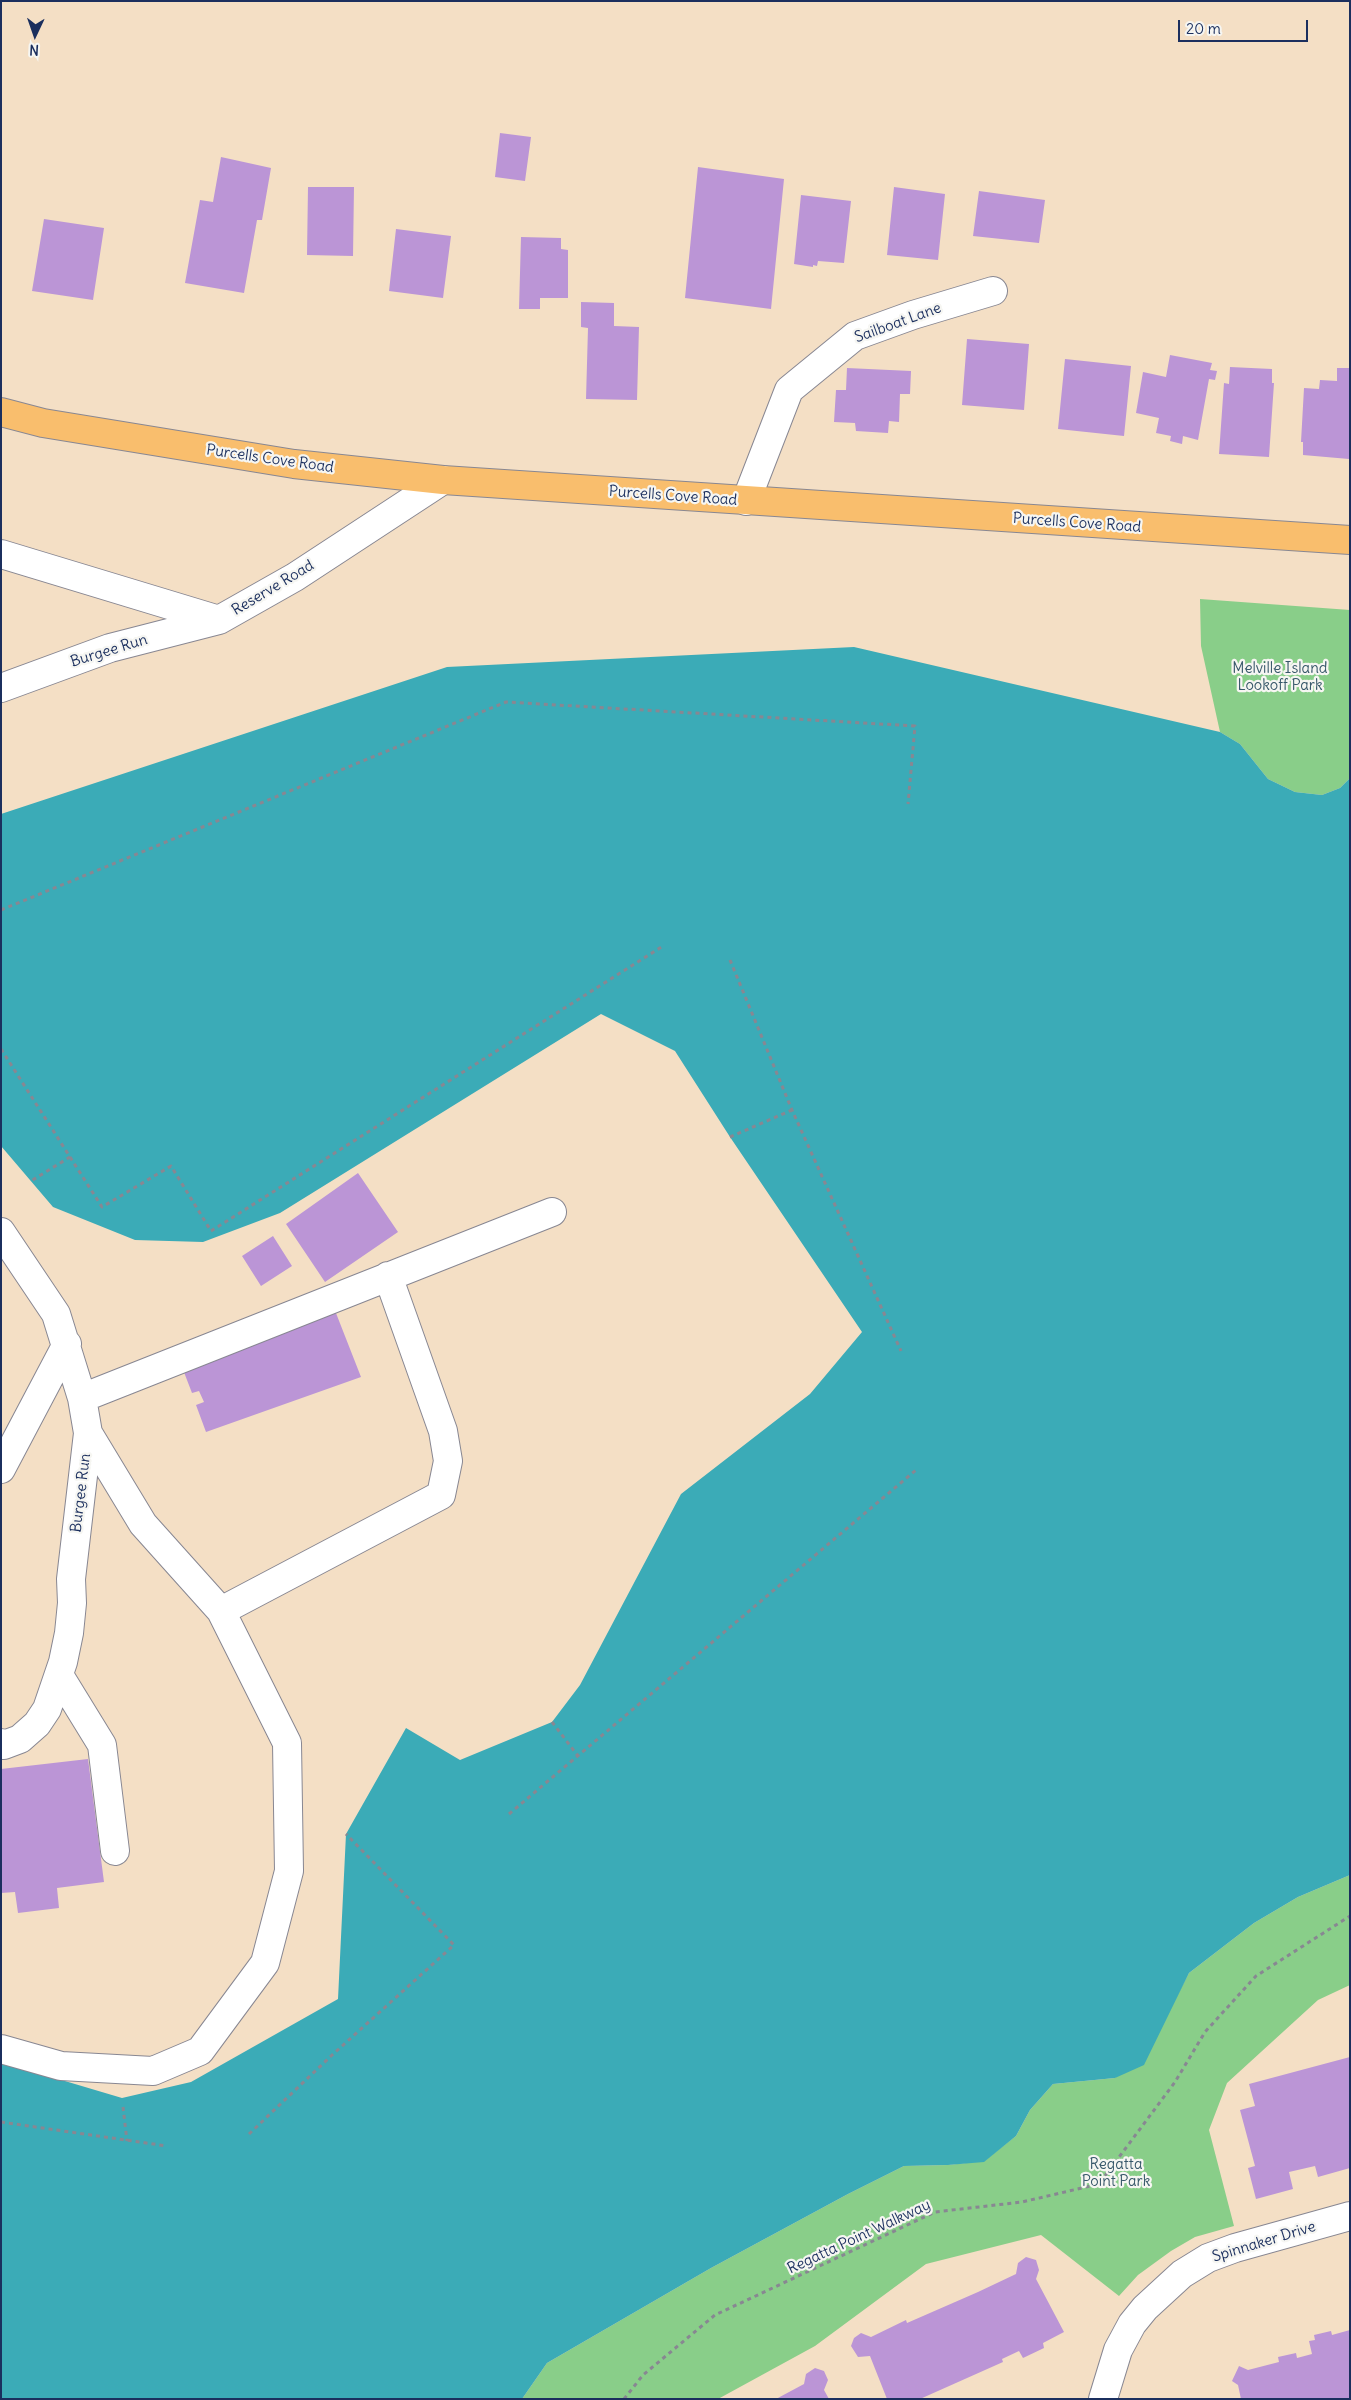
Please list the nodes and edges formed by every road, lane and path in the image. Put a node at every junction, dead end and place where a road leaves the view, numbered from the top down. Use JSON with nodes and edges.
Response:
{"nodes":[{"id":1,"x":993,"y":291,"type":"dead end"},
{"id":2,"x":1,"y":412,"type":"edge"},
{"id":3,"x":443,"y":480,"type":"junction"},
{"id":4,"x":746,"y":501,"type":"junction"},
{"id":5,"x":1350,"y":540,"type":"edge"},
{"id":6,"x":1,"y":554,"type":"edge"},
{"id":7,"x":219,"y":620,"type":"junction"},
{"id":8,"x":1,"y":688,"type":"edge"},
{"id":9,"x":908,"y":804,"type":"dead end"},
{"id":10,"x":1,"y":910,"type":"edge"},
{"id":11,"x":663,"y":946,"type":"dead end"},
{"id":12,"x":730,"y":960,"type":"dead end"},
{"id":13,"x":1,"y":1049,"type":"edge"},
{"id":14,"x":792,"y":1110,"type":"junction"},
{"id":15,"x":730,"y":1137,"type":"dead end"},
{"id":16,"x":70,"y":1157,"type":"junction"},
{"id":17,"x":31,"y":1181,"type":"dead end"},
{"id":18,"x":552,"y":1212,"type":"dead end"},
{"id":19,"x":1,"y":1232,"type":"edge"},
{"id":20,"x":388,"y":1276,"type":"junction"},
{"id":21,"x":67,"y":1344,"type":"junction"},
{"id":22,"x":901,"y":1351,"type":"dead end"},
{"id":23,"x":82,"y":1398,"type":"junction"},
{"id":24,"x":88,"y":1433,"type":"junction"},
{"id":25,"x":1,"y":1469,"type":"edge"},
{"id":26,"x":916,"y":1470,"type":"dead end"},
{"id":27,"x":221,"y":1611,"type":"junction"},
{"id":28,"x":59,"y":1675,"type":"junction"},
{"id":29,"x":552,"y":1722,"type":"dead end"},
{"id":30,"x":1,"y":1743,"type":"edge"},
{"id":31,"x":578,"y":1756,"type":"junction"},
{"id":32,"x":509,"y":1814,"type":"dead end"},
{"id":33,"x":346,"y":1834,"type":"dead end"},
{"id":34,"x":115,"y":1851,"type":"dead end"},
{"id":35,"x":1350,"y":1916,"type":"edge"},
{"id":36,"x":1,"y":2049,"type":"edge"},
{"id":37,"x":122,"y":2098,"type":"dead end"},
{"id":38,"x":1,"y":2122,"type":"edge"},
{"id":39,"x":249,"y":2134,"type":"dead end"},
{"id":40,"x":127,"y":2141,"type":"junction"},
{"id":41,"x":167,"y":2146,"type":"dead end"},
{"id":42,"x":1350,"y":2216,"type":"edge"},
{"id":43,"x":624,"y":2399,"type":"edge"},
{"id":44,"x":1103,"y":2399,"type":"edge"}],
"edges":[{"from":1,"to":4,"type":"street","name":"Sailboat Lane"},
{"from":2,"to":3,"type":"main road","name":"Purcells Cove Road"},
{"from":3,"to":4,"type":"main road","name":"Purcells Cove Road"},
{"from":3,"to":7,"type":"street","name":"Reserve Road"},
{"from":4,"to":5,"type":"main road","name":"Purcells Cove Road"},
{"from":6,"to":7,"type":"street","name":"Reserve Road"},
{"from":7,"to":8,"type":"street","name":"Burgee Run"},
{"from":9,"to":10,"type":"path"},
{"from":11,"to":16,"type":"path"},
{"from":12,"to":14,"type":"path"},
{"from":13,"to":16,"type":"path"},
{"from":14,"to":15,"type":"path"},
{"from":14,"to":22,"type":"path"},
{"from":16,"to":17,"type":"path"},
{"from":18,"to":20,"type":"street"},
{"from":19,"to":21,"type":"street","name":"Burgee Run"},
{"from":20,"to":23,"type":"street"},
{"from":20,"to":27,"type":"street"},
{"from":21,"to":23,"type":"street","name":"Burgee Run"},
{"from":21,"to":25,"type":"street"},
{"from":23,"to":24,"type":"street","name":"Burgee Run"},
{"from":24,"to":27,"type":"street"},
{"from":24,"to":28,"type":"street","name":"Burgee Run"},
{"from":26,"to":31,"type":"path"},
{"from":27,"to":36,"type":"street"},
{"from":28,"to":30,"type":"street","name":"Burgee Run"},
{"from":28,"to":34,"type":"street"},
{"from":29,"to":31,"type":"path"},
{"from":31,"to":32,"type":"path"},
{"from":33,"to":39,"type":"path"},
{"from":35,"to":43,"type":"path","name":"Regatta Point Walkway"},
{"from":37,"to":40,"type":"path"},
{"from":38,"to":40,"type":"path"},
{"from":40,"to":41,"type":"path"},
{"from":42,"to":44,"type":"street","name":"Spinnaker Drive"}]}
